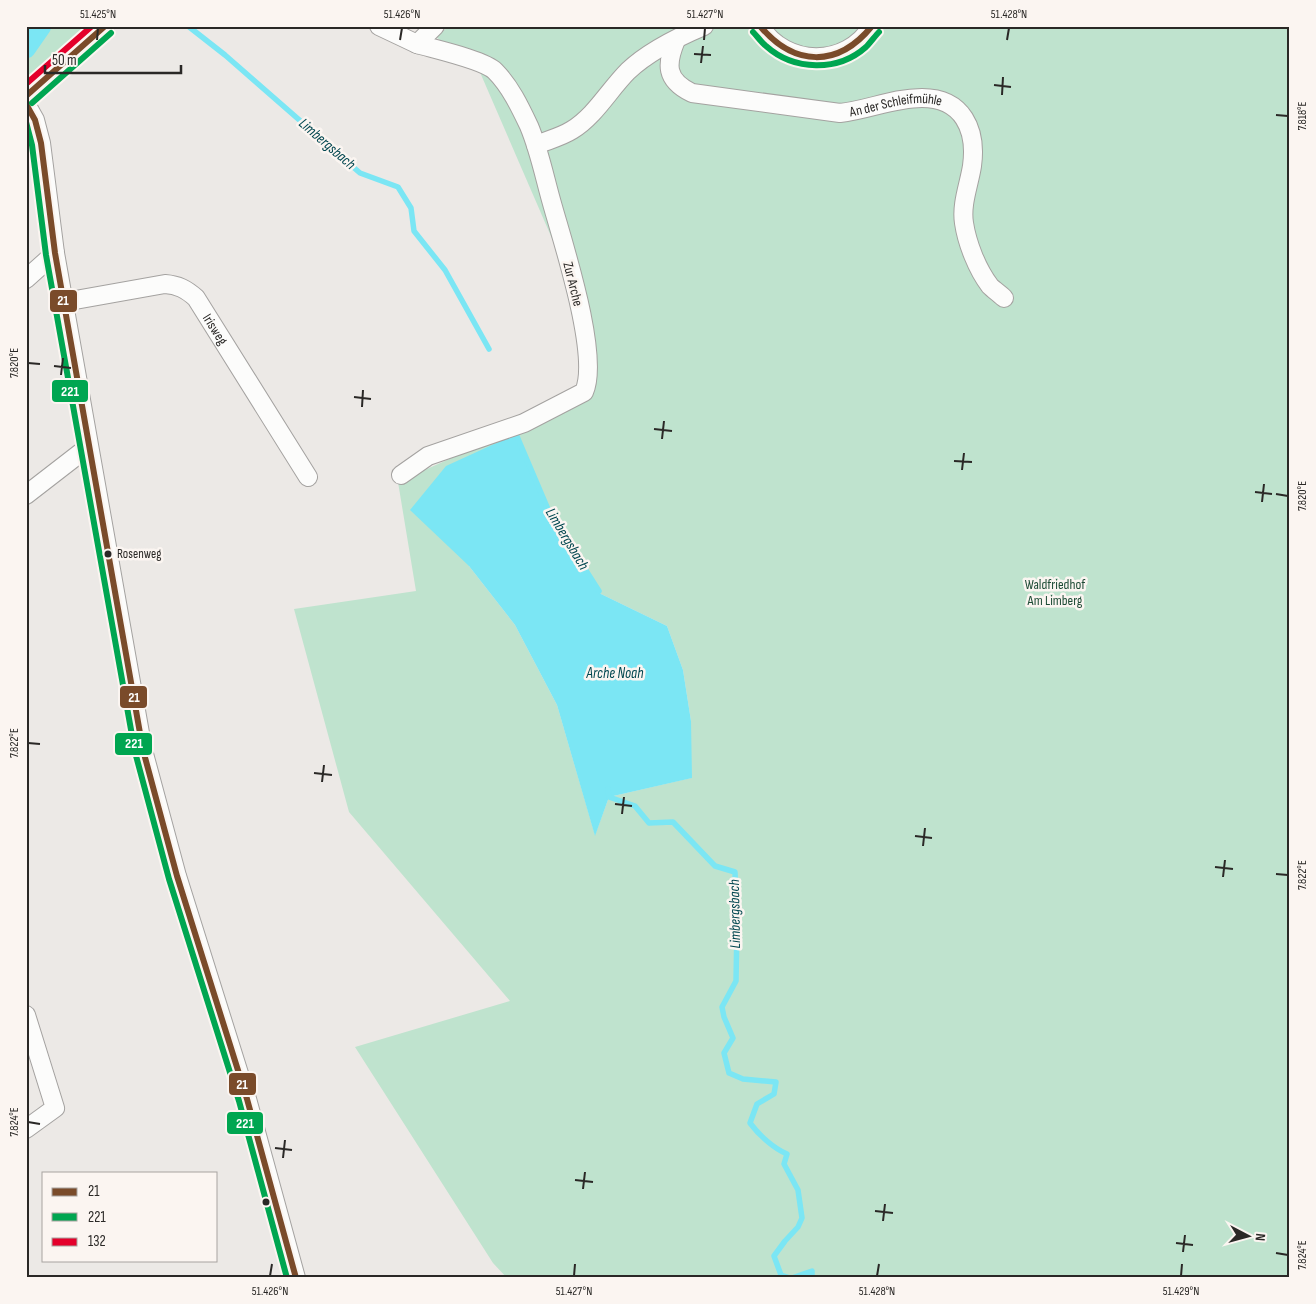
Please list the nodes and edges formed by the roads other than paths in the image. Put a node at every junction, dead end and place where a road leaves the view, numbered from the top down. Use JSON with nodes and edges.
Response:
{"nodes":[{"id":1,"x":106,"y":26,"type":"edge"},
{"id":2,"x":379,"y":26,"type":"edge"},
{"id":3,"x":435,"y":26,"type":"edge"},
{"id":4,"x":704,"y":26,"type":"edge"},
{"id":5,"x":760,"y":26,"type":"edge"},
{"id":6,"x":872,"y":26,"type":"edge"},
{"id":7,"x":676,"y":40,"type":"junction"},
{"id":8,"x":416,"y":44,"type":"junction"},
{"id":9,"x":26,"y":96,"type":"edge"},
{"id":10,"x":26,"y":104,"type":"edge"},
{"id":11,"x":536,"y":145,"type":"junction"},
{"id":12,"x":55,"y":253,"type":"junction"},
{"id":13,"x":26,"y":278,"type":"edge"},
{"id":14,"x":1004,"y":298,"type":"dead end"},
{"id":15,"x":64,"y":302,"type":"junction"},
{"id":16,"x":88,"y":447,"type":"junction"},
{"id":17,"x":401,"y":475,"type":"dead end"},
{"id":18,"x":308,"y":477,"type":"dead end"},
{"id":19,"x":26,"y":495,"type":"edge"},
{"id":20,"x":26,"y":1015,"type":"edge"},
{"id":21,"x":26,"y":1129,"type":"edge"},
{"id":22,"x":296,"y":1278,"type":"edge"}],
"edges":[{"from":1,"to":9,"type":"street"},
{"from":2,"to":8,"type":"street"},
{"from":3,"to":8,"type":"street"},
{"from":4,"to":7,"type":"street"},
{"from":5,"to":6,"type":"street"},
{"from":7,"to":11,"type":"street"},
{"from":7,"to":14,"type":"street","name":"An der Schleifmühle"},
{"from":8,"to":11,"type":"street","name":"Zur Arche"},
{"from":10,"to":12,"type":"street"},
{"from":11,"to":17,"type":"street","name":"Zur Arche"},
{"from":12,"to":13,"type":"street"},
{"from":12,"to":15,"type":"street"},
{"from":15,"to":16,"type":"street"},
{"from":15,"to":18,"type":"street","name":"Irisweg"},
{"from":16,"to":19,"type":"street"},
{"from":16,"to":22,"type":"street"},
{"from":20,"to":21,"type":"street"}]}
